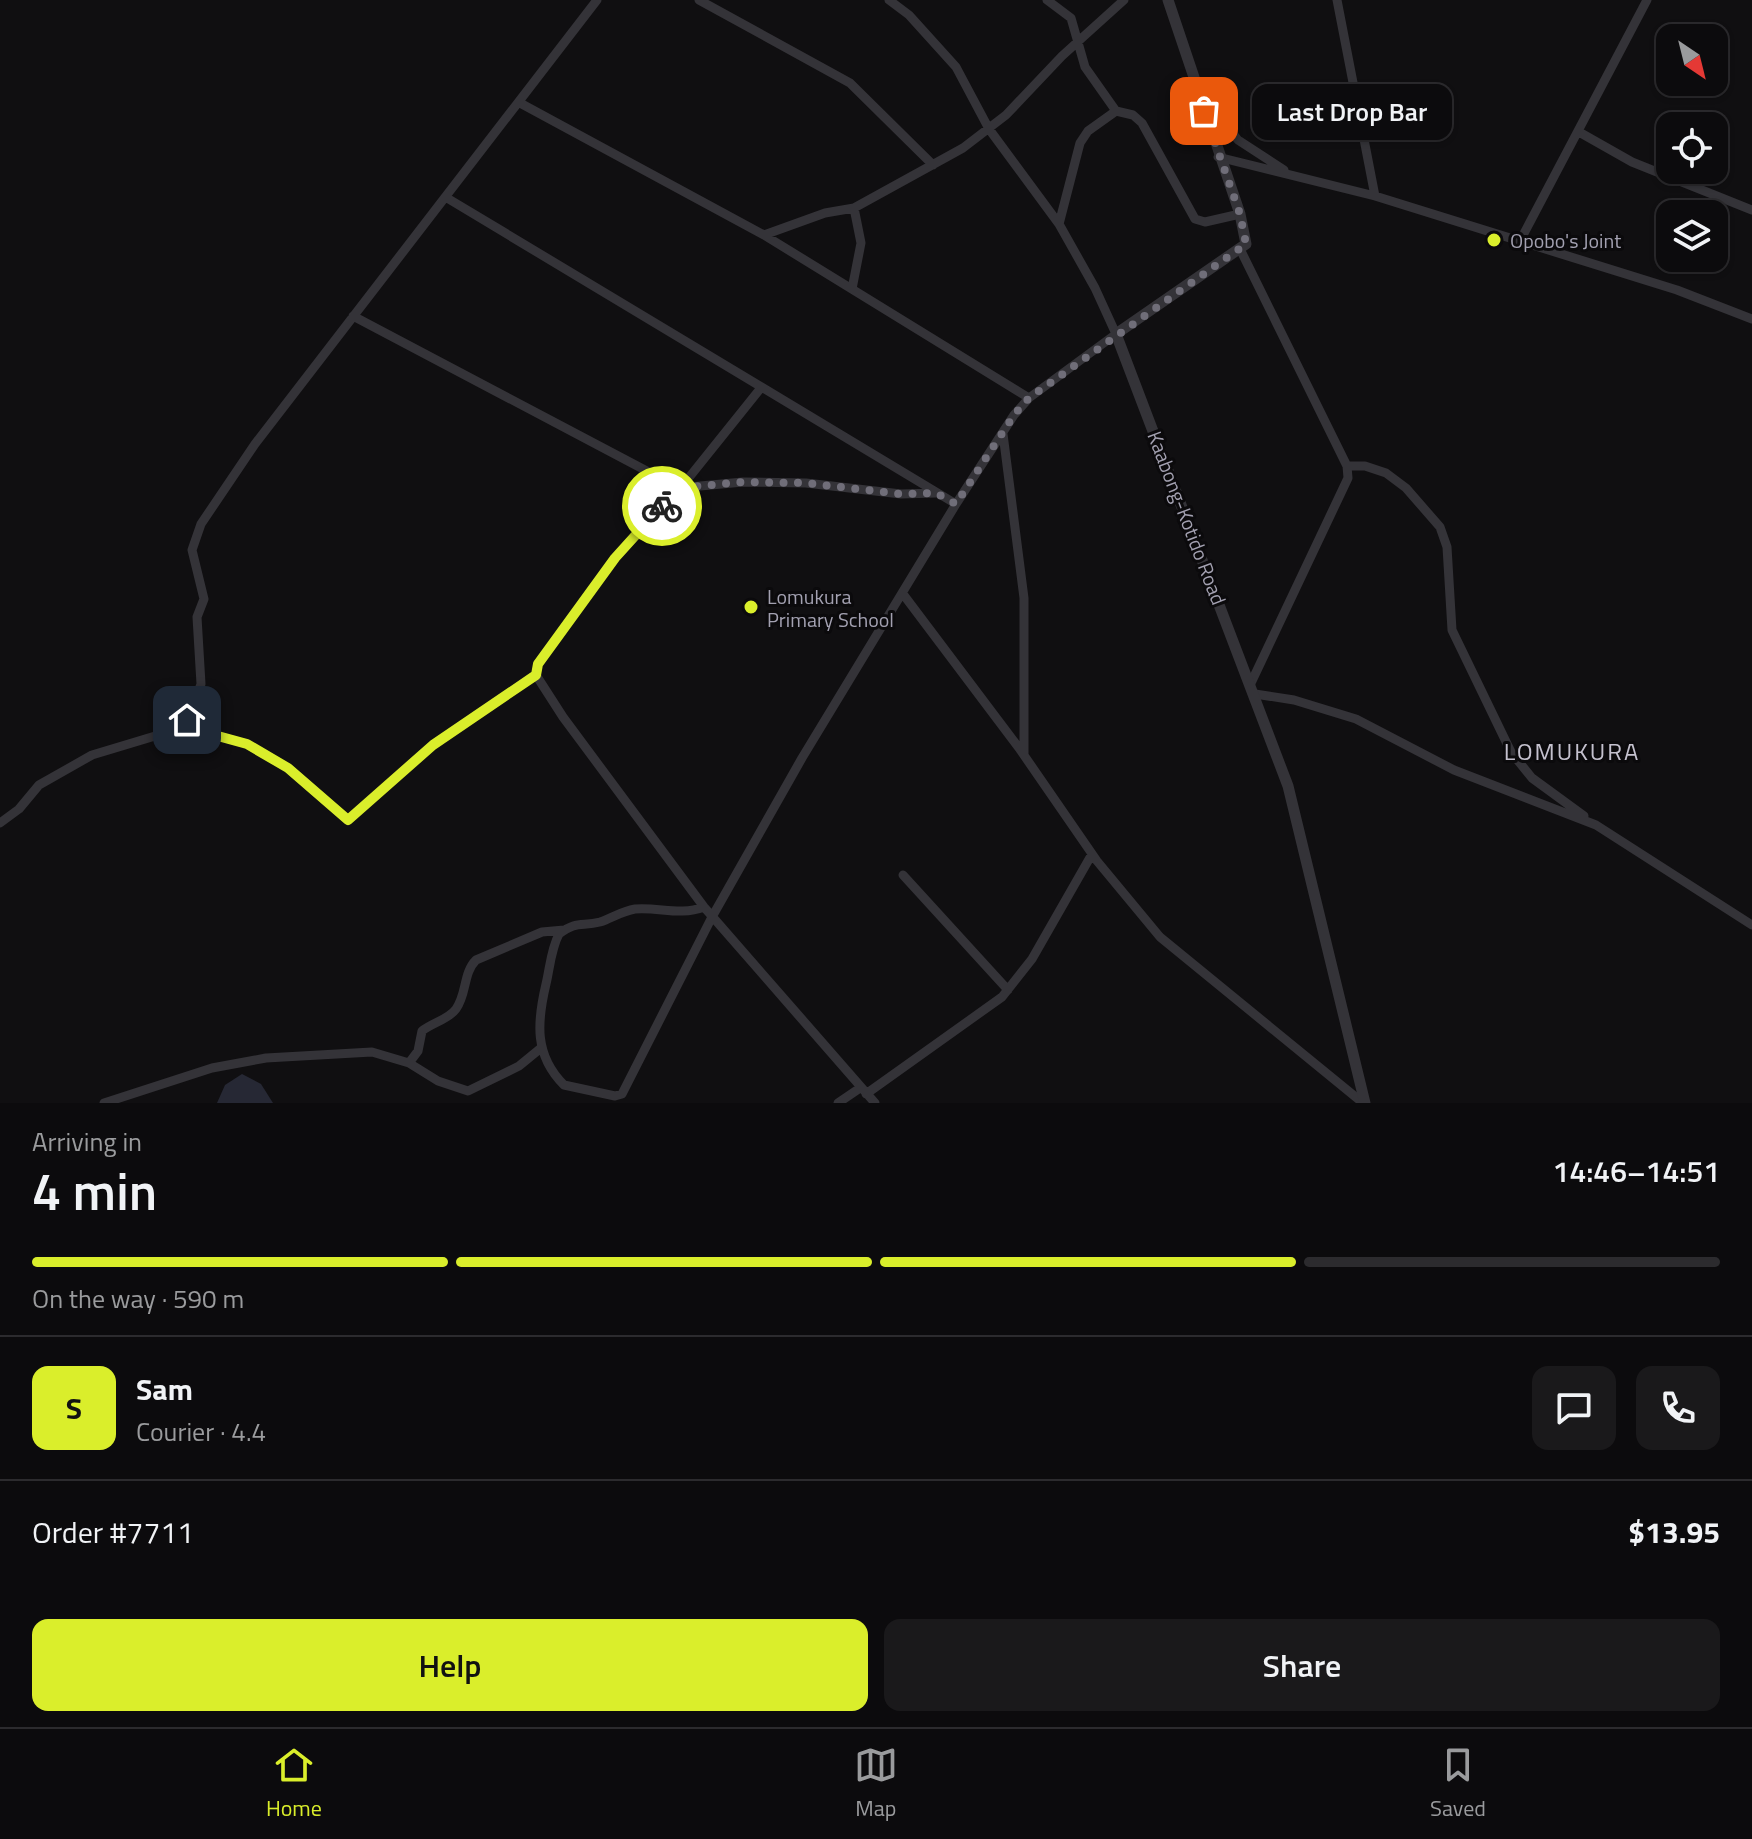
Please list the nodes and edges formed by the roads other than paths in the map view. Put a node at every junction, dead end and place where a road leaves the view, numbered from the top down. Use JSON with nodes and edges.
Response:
{"nodes":[{"id":1,"x":597,"y":0,"type":"edge"},
{"id":2,"x":699,"y":0,"type":"edge"},
{"id":3,"x":889,"y":0,"type":"edge"},
{"id":4,"x":1047,"y":0,"type":"edge"},
{"id":5,"x":1124,"y":0,"type":"edge"},
{"id":6,"x":1168,"y":0,"type":"edge"},
{"id":7,"x":1337,"y":0,"type":"edge"},
{"id":8,"x":1647,"y":0,"type":"edge"},
{"id":9,"x":1079,"y":44,"type":"junction"},
{"id":10,"x":1197,"y":88,"type":"junction"},
{"id":11,"x":520,"y":103,"type":"junction"},
{"id":12,"x":1116,"y":111,"type":"junction"},
{"id":13,"x":989,"y":129,"type":"junction"},
{"id":14,"x":1579,"y":132,"type":"junction"},
{"id":15,"x":1218,"y":157,"type":"junction"},
{"id":16,"x":933,"y":165,"type":"junction"},
{"id":17,"x":1294,"y":176,"type":"junction"},
{"id":18,"x":1375,"y":196,"type":"junction"},
{"id":19,"x":447,"y":198,"type":"junction"},
{"id":20,"x":854,"y":208,"type":"junction"},
{"id":21,"x":1752,"y":210,"type":"edge"},
{"id":22,"x":1240,"y":214,"type":"junction"},
{"id":23,"x":1059,"y":224,"type":"junction"},
{"id":24,"x":764,"y":235,"type":"junction"},
{"id":25,"x":1520,"y":241,"type":"junction"},
{"id":26,"x":1241,"y":251,"type":"junction"},
{"id":27,"x":852,"y":289,"type":"junction"},
{"id":28,"x":353,"y":316,"type":"junction"},
{"id":29,"x":1752,"y":319,"type":"edge"},
{"id":30,"x":1116,"y":334,"type":"junction"},
{"id":31,"x":760,"y":389,"type":"junction"},
{"id":32,"x":1029,"y":398,"type":"junction"},
{"id":33,"x":1003,"y":434,"type":"junction"},
{"id":34,"x":1347,"y":466,"type":"junction"},
{"id":35,"x":679,"y":488,"type":"junction"},
{"id":36,"x":936,"y":493,"type":"junction"},
{"id":37,"x":956,"y":504,"type":"junction"},
{"id":38,"x":903,"y":594,"type":"junction"},
{"id":39,"x":536,"y":675,"type":"junction"},
{"id":40,"x":1253,"y":689,"type":"junction"},
{"id":41,"x":185,"y":727,"type":"junction"},
{"id":42,"x":1024,"y":755,"type":"junction"},
{"id":43,"x":0,"y":823,"type":"edge"},
{"id":44,"x":1596,"y":825,"type":"junction"},
{"id":45,"x":1092,"y":854,"type":"junction"},
{"id":46,"x":903,"y":875,"type":"dead end"},
{"id":47,"x":704,"y":907,"type":"junction"},
{"id":48,"x":1752,"y":908,"type":"edge"},
{"id":49,"x":712,"y":917,"type":"junction"},
{"id":50,"x":1748,"y":922,"type":"edge"},
{"id":51,"x":564,"y":930,"type":"junction"},
{"id":52,"x":1008,"y":990,"type":"junction"},
{"id":53,"x":541,"y":1048,"type":"junction"},
{"id":54,"x":409,"y":1063,"type":"junction"},
{"id":55,"x":863,"y":1091,"type":"junction"},
{"id":56,"x":104,"y":1103,"type":"edge"},
{"id":57,"x":838,"y":1103,"type":"edge"},
{"id":58,"x":875,"y":1103,"type":"edge"},
{"id":59,"x":1364,"y":1103,"type":"edge"}],
"edges":[{"from":1,"to":11,"type":"street"},
{"from":2,"to":16,"type":"street"},
{"from":3,"to":13,"type":"street"},
{"from":4,"to":9,"type":"street"},
{"from":5,"to":9,"type":"street"},
{"from":6,"to":10,"type":"street"},
{"from":7,"to":18,"type":"street"},
{"from":8,"to":14,"type":"street"},
{"from":9,"to":12,"type":"street"},
{"from":9,"to":13,"type":"street"},
{"from":10,"to":15,"type":"street"},
{"from":10,"to":17,"type":"street"},
{"from":11,"to":19,"type":"street"},
{"from":11,"to":24,"type":"street"},
{"from":12,"to":22,"type":"street"},
{"from":12,"to":23,"type":"street"},
{"from":13,"to":16,"type":"street"},
{"from":13,"to":23,"type":"street"},
{"from":14,"to":21,"type":"street"},
{"from":14,"to":25,"type":"street"},
{"from":15,"to":17,"type":"street"},
{"from":15,"to":22,"type":"street"},
{"from":16,"to":20,"type":"street"},
{"from":17,"to":18,"type":"street"},
{"from":18,"to":25,"type":"street"},
{"from":19,"to":28,"type":"street"},
{"from":19,"to":31,"type":"street"},
{"from":20,"to":24,"type":"street"},
{"from":20,"to":27,"type":"street"},
{"from":22,"to":26,"type":"street"},
{"from":23,"to":30,"type":"street"},
{"from":24,"to":27,"type":"street"},
{"from":25,"to":29,"type":"street"},
{"from":26,"to":30,"type":"street"},
{"from":26,"to":34,"type":"street"},
{"from":27,"to":32,"type":"street"},
{"from":28,"to":35,"type":"street"},
{"from":28,"to":41,"type":"street"},
{"from":30,"to":32,"type":"street"},
{"from":30,"to":40,"type":"street","name":"Kaabong-Kotido Road"},
{"from":31,"to":35,"type":"street"},
{"from":31,"to":36,"type":"street"},
{"from":32,"to":33,"type":"street"},
{"from":33,"to":37,"type":"street"},
{"from":33,"to":42,"type":"street"},
{"from":34,"to":40,"type":"street"},
{"from":34,"to":44,"type":"street"},
{"from":35,"to":36,"type":"street"},
{"from":35,"to":39,"type":"street"},
{"from":36,"to":37,"type":"street"},
{"from":37,"to":38,"type":"street"},
{"from":38,"to":42,"type":"street"},
{"from":38,"to":49,"type":"street"},
{"from":39,"to":41,"type":"street"},
{"from":39,"to":47,"type":"street"},
{"from":40,"to":44,"type":"street"},
{"from":40,"to":59,"type":"street","name":"Kaabong-Kotido Road"},
{"from":41,"to":43,"type":"street"},
{"from":42,"to":45,"type":"street"},
{"from":44,"to":50,"type":"street"},
{"from":45,"to":52,"type":"street"},
{"from":45,"to":59,"type":"street"},
{"from":46,"to":52,"type":"street"},
{"from":47,"to":49,"type":"street"},
{"from":47,"to":51,"type":"street"},
{"from":48,"to":50,"type":"street"},
{"from":49,"to":53,"type":"street"},
{"from":49,"to":55,"type":"street"},
{"from":51,"to":53,"type":"street"},
{"from":51,"to":54,"type":"street"},
{"from":52,"to":55,"type":"street"},
{"from":53,"to":54,"type":"street"},
{"from":54,"to":56,"type":"street"},
{"from":55,"to":57,"type":"street"},
{"from":55,"to":58,"type":"street"}]}
